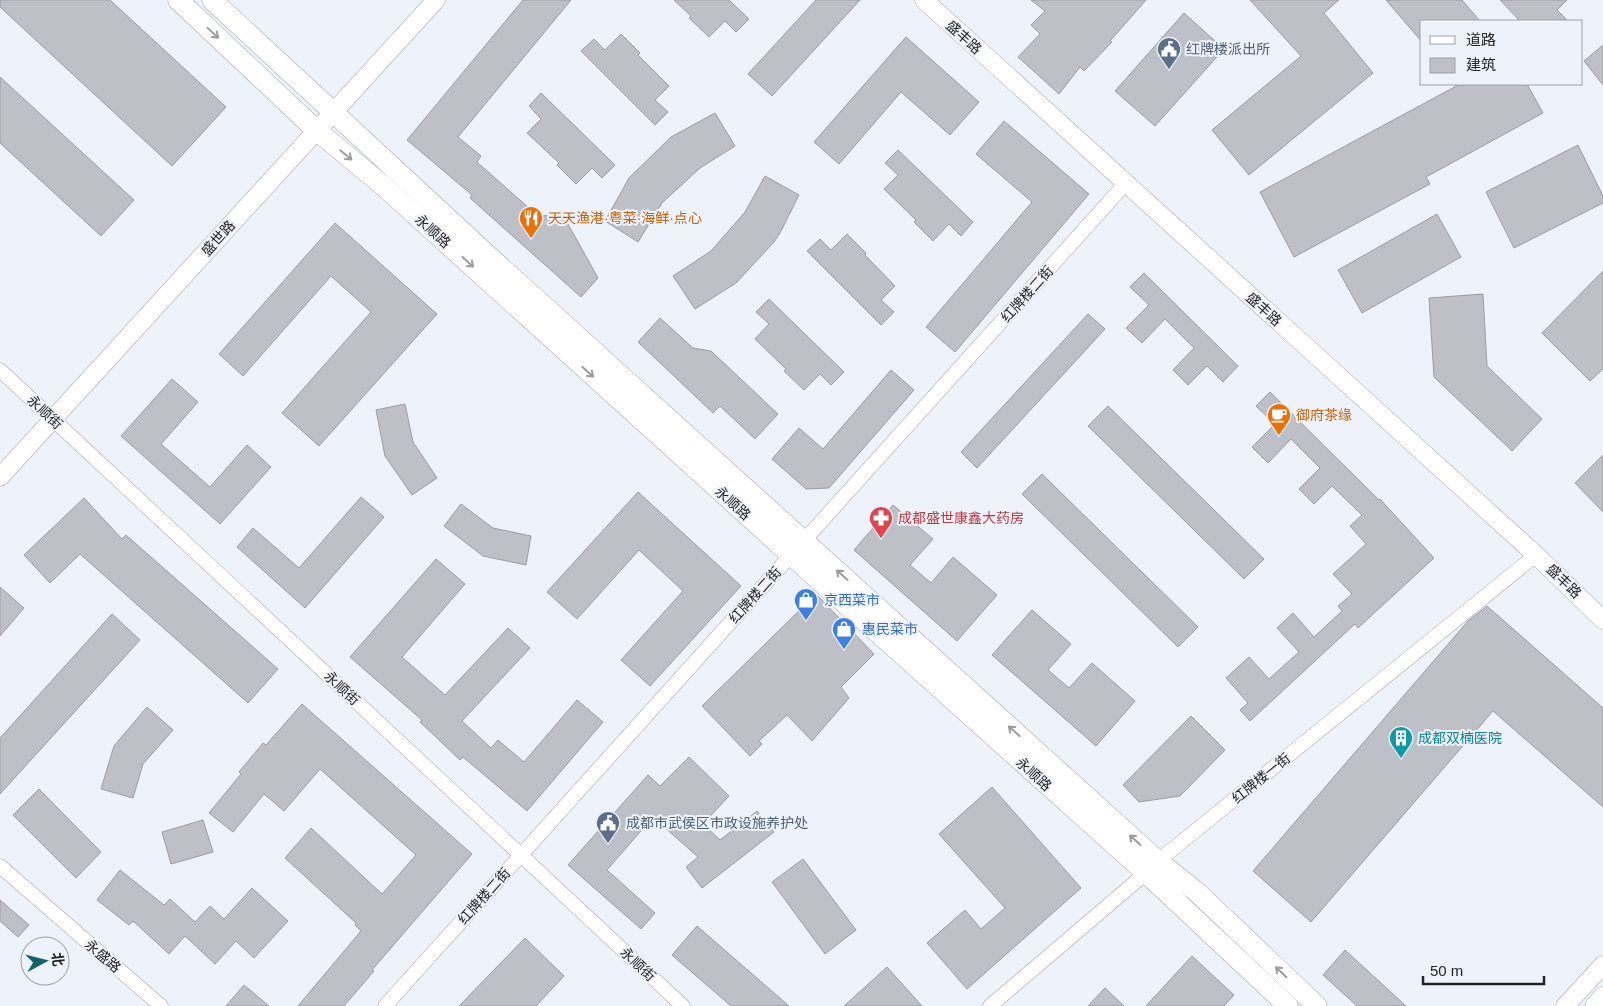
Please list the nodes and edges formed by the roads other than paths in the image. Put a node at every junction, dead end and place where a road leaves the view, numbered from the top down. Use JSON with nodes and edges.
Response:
{"nodes":[{"id":1,"x":178,"y":0,"type":"edge"},
{"id":2,"x":212,"y":0,"type":"edge"},
{"id":3,"x":436,"y":0,"type":"edge"},
{"id":4,"x":924,"y":0,"type":"edge"},
{"id":5,"x":333,"y":112,"type":"junction"},
{"id":6,"x":316,"y":130,"type":"junction"},
{"id":7,"x":1126,"y":183,"type":"junction"},
{"id":8,"x":0,"y":370,"type":"edge"},
{"id":9,"x":52,"y":419,"type":"junction"},
{"id":10,"x":0,"y":477,"type":"edge"},
{"id":11,"x":797,"y":548,"type":"junction"},
{"id":12,"x":1536,"y":555,"type":"junction"},
{"id":13,"x":1603,"y":620,"type":"edge"},
{"id":14,"x":521,"y":855,"type":"junction"},
{"id":15,"x":0,"y":866,"type":"edge"},
{"id":16,"x":1152,"y":867,"type":"junction"},
{"id":17,"x":1603,"y":964,"type":"edge"},
{"id":18,"x":1603,"y":996,"type":"edge"},
{"id":19,"x":161,"y":1006,"type":"edge"},
{"id":20,"x":385,"y":1006,"type":"edge"},
{"id":21,"x":683,"y":1006,"type":"edge"},
{"id":22,"x":990,"y":1006,"type":"edge"},
{"id":23,"x":1288,"y":1006,"type":"edge"},
{"id":24,"x":1316,"y":1006,"type":"edge"},
{"id":25,"x":1565,"y":1006,"type":"edge"},
{"id":26,"x":1594,"y":1006,"type":"edge"}],
"edges":[{"from":1,"to":6,"type":"main road","name":"永顺路","one_way":true},
{"from":2,"to":5,"type":"main road"},
{"from":3,"to":5,"type":"street","name":"盛世路"},
{"from":4,"to":7,"type":"street","name":"盛丰路"},
{"from":5,"to":6,"type":"street","name":"盛世路"},
{"from":5,"to":11,"type":"main road"},
{"from":6,"to":9,"type":"street","name":"盛世路"},
{"from":6,"to":11,"type":"main road","name":"永顺路","one_way":true},
{"from":7,"to":11,"type":"street","name":"红牌楼二街"},
{"from":7,"to":12,"type":"street","name":"盛丰路"},
{"from":8,"to":9,"type":"street","name":"永顺街"},
{"from":9,"to":10,"type":"street","name":"盛世路"},
{"from":9,"to":14,"type":"street","name":"永顺街"},
{"from":11,"to":14,"type":"street","name":"红牌楼二街"},
{"from":11,"to":16,"type":"main road","name":"永顺路"},
{"from":12,"to":13,"type":"street","name":"盛丰路"},
{"from":12,"to":16,"type":"street","name":"红牌楼一街"},
{"from":14,"to":20,"type":"street","name":"红牌楼二街"},
{"from":14,"to":21,"type":"street","name":"永顺街"},
{"from":15,"to":19,"type":"street","name":"永盛路"},
{"from":16,"to":22,"type":"street","name":"红牌楼一街"},
{"from":16,"to":23,"type":"main road","name":"永顺路"},
{"from":24,"to":16,"type":"main road","one_way":true},
{"from":17,"to":25,"type":"street"},
{"from":18,"to":26,"type":"street"}]}
